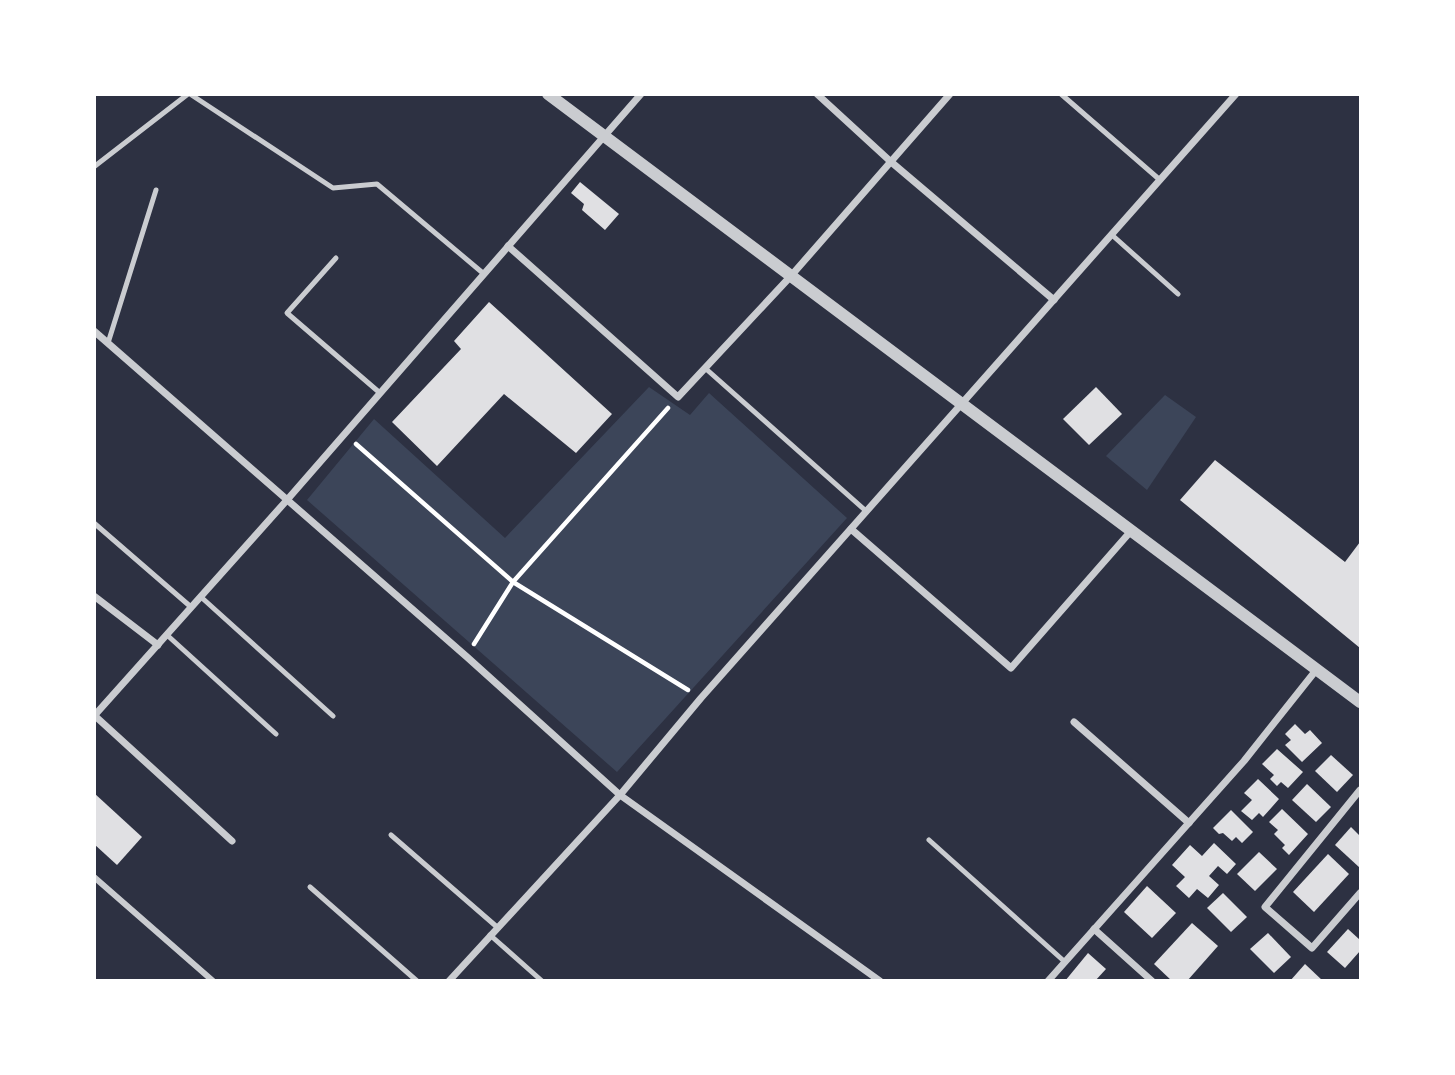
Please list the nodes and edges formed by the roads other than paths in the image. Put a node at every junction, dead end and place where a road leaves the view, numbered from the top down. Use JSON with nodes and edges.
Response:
{"nodes":[{"id":1,"x":189,"y":94,"type":"edge"},
{"id":2,"x":548,"y":94,"type":"edge"},
{"id":3,"x":641,"y":94,"type":"edge"},
{"id":4,"x":817,"y":94,"type":"edge"},
{"id":5,"x":950,"y":94,"type":"edge"},
{"id":6,"x":1061,"y":94,"type":"edge"},
{"id":7,"x":1236,"y":94,"type":"edge"},
{"id":8,"x":604,"y":137,"type":"junction"},
{"id":9,"x":890,"y":160,"type":"junction"},
{"id":10,"x":95,"y":166,"type":"edge"},
{"id":11,"x":1160,"y":180,"type":"junction"},
{"id":12,"x":156,"y":190,"type":"dead end"},
{"id":13,"x":1112,"y":235,"type":"junction"},
{"id":14,"x":508,"y":246,"type":"junction"},
{"id":15,"x":336,"y":258,"type":"dead end"},
{"id":16,"x":484,"y":274,"type":"junction"},
{"id":17,"x":790,"y":277,"type":"junction"},
{"id":18,"x":1178,"y":294,"type":"dead end"},
{"id":19,"x":1054,"y":300,"type":"junction"},
{"id":20,"x":94,"y":331,"type":"edge"},
{"id":21,"x":108,"y":343,"type":"junction"},
{"id":22,"x":705,"y":368,"type":"junction"},
{"id":23,"x":380,"y":393,"type":"junction"},
{"id":24,"x":961,"y":405,"type":"junction"},
{"id":25,"x":287,"y":500,"type":"junction"},
{"id":26,"x":866,"y":512,"type":"junction"},
{"id":27,"x":94,"y":523,"type":"edge"},
{"id":28,"x":851,"y":529,"type":"junction"},
{"id":29,"x":1131,"y":531,"type":"junction"},
{"id":30,"x":94,"y":596,"type":"edge"},
{"id":31,"x":201,"y":597,"type":"junction"},
{"id":32,"x":191,"y":607,"type":"junction"},
{"id":33,"x":167,"y":635,"type":"junction"},
{"id":34,"x":158,"y":645,"type":"junction"},
{"id":35,"x":1317,"y":669,"type":"junction"},
{"id":36,"x":1360,"y":702,"type":"edge"},
{"id":37,"x":95,"y":716,"type":"edge"},
{"id":38,"x":333,"y":716,"type":"dead end"},
{"id":39,"x":1074,"y":722,"type":"dead end"},
{"id":40,"x":276,"y":734,"type":"dead end"},
{"id":41,"x":1360,"y":790,"type":"edge"},
{"id":42,"x":620,"y":795,"type":"junction"},
{"id":43,"x":1189,"y":823,"type":"junction"},
{"id":44,"x":391,"y":835,"type":"dead end"},
{"id":45,"x":929,"y":840,"type":"dead end"},
{"id":46,"x":233,"y":841,"type":"dead end"},
{"id":47,"x":94,"y":877,"type":"edge"},
{"id":48,"x":310,"y":887,"type":"dead end"},
{"id":49,"x":1360,"y":893,"type":"edge"},
{"id":50,"x":497,"y":927,"type":"junction"},
{"id":51,"x":1094,"y":929,"type":"junction"},
{"id":52,"x":490,"y":935,"type":"junction"},
{"id":53,"x":1065,"y":962,"type":"junction"},
{"id":54,"x":214,"y":981,"type":"edge"},
{"id":55,"x":417,"y":981,"type":"edge"},
{"id":56,"x":449,"y":981,"type":"edge"},
{"id":57,"x":542,"y":981,"type":"edge"},
{"id":58,"x":880,"y":981,"type":"edge"},
{"id":59,"x":1048,"y":981,"type":"edge"},
{"id":60,"x":1152,"y":981,"type":"edge"}],
"edges":[{"from":1,"to":10,"type":"lane"},
{"from":1,"to":16,"type":"lane"},
{"from":2,"to":8,"type":"street"},
{"from":3,"to":8,"type":"street"},
{"from":4,"to":9,"type":"street"},
{"from":5,"to":9,"type":"street"},
{"from":6,"to":11,"type":"lane"},
{"from":7,"to":11,"type":"street"},
{"from":8,"to":14,"type":"street"},
{"from":8,"to":17,"type":"street"},
{"from":9,"to":17,"type":"street"},
{"from":9,"to":19,"type":"street"},
{"from":11,"to":13,"type":"street"},
{"from":12,"to":21,"type":"lane"},
{"from":13,"to":18,"type":"lane"},
{"from":13,"to":19,"type":"street"},
{"from":14,"to":16,"type":"street"},
{"from":14,"to":22,"type":"street"},
{"from":15,"to":23,"type":"lane"},
{"from":16,"to":23,"type":"street"},
{"from":17,"to":22,"type":"street"},
{"from":17,"to":24,"type":"street"},
{"from":19,"to":24,"type":"street"},
{"from":20,"to":21,"type":"street"},
{"from":21,"to":25,"type":"street"},
{"from":22,"to":26,"type":"lane"},
{"from":23,"to":25,"type":"street"},
{"from":24,"to":26,"type":"street"},
{"from":24,"to":29,"type":"street"},
{"from":25,"to":31,"type":"street"},
{"from":25,"to":42,"type":"street"},
{"from":26,"to":28,"type":"street"},
{"from":27,"to":32,"type":"lane"},
{"from":28,"to":29,"type":"street"},
{"from":28,"to":42,"type":"street"},
{"from":29,"to":35,"type":"street"},
{"from":30,"to":34,"type":"street"},
{"from":31,"to":32,"type":"street"},
{"from":31,"to":38,"type":"lane"},
{"from":32,"to":33,"type":"street"},
{"from":33,"to":34,"type":"street"},
{"from":33,"to":40,"type":"lane"},
{"from":34,"to":37,"type":"street"},
{"from":35,"to":36,"type":"street"},
{"from":35,"to":43,"type":"street"},
{"from":37,"to":46,"type":"street"},
{"from":39,"to":43,"type":"street"},
{"from":41,"to":49,"type":"street"},
{"from":42,"to":50,"type":"street"},
{"from":42,"to":58,"type":"street"},
{"from":43,"to":51,"type":"street"},
{"from":44,"to":50,"type":"lane"},
{"from":45,"to":53,"type":"lane"},
{"from":47,"to":54,"type":"street"},
{"from":48,"to":55,"type":"lane"},
{"from":50,"to":52,"type":"street"},
{"from":51,"to":53,"type":"street"},
{"from":51,"to":60,"type":"street"},
{"from":52,"to":56,"type":"street"},
{"from":52,"to":57,"type":"lane"},
{"from":53,"to":59,"type":"street"}]}
